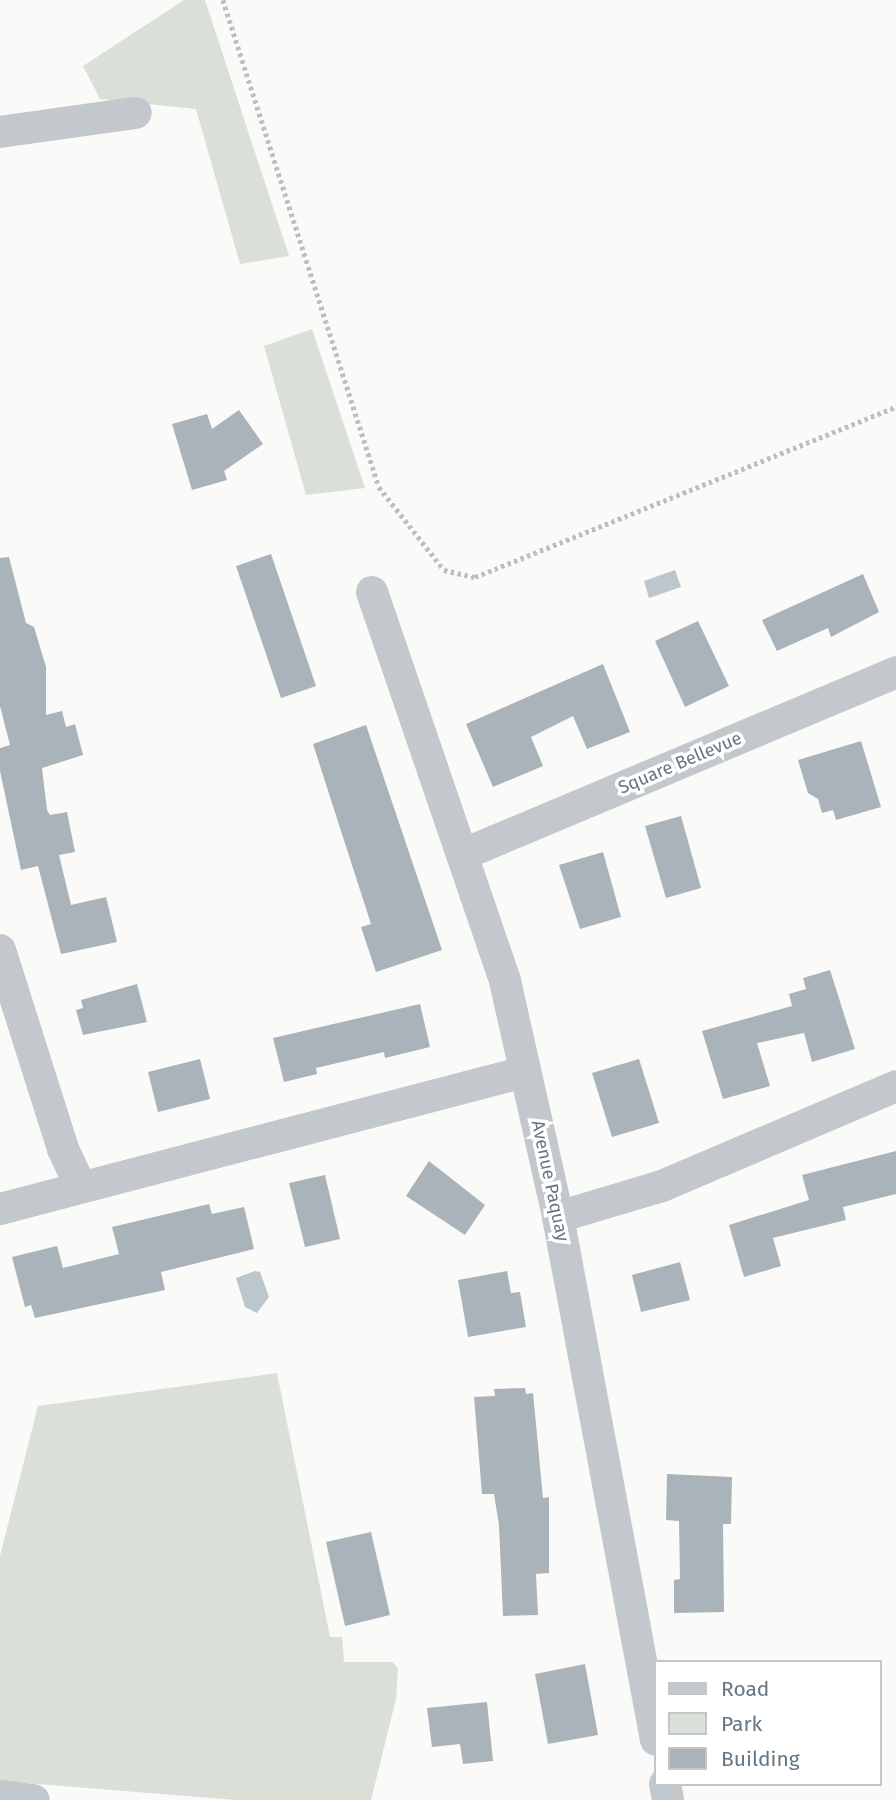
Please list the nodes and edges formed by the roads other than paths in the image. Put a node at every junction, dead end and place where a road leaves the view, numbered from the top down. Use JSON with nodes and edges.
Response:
{"nodes":[{"id":1,"x":136,"y":113,"type":"dead end"},
{"id":2,"x":0,"y":132,"type":"edge"},
{"id":3,"x":372,"y":592,"type":"dead end"},
{"id":4,"x":896,"y":672,"type":"edge"},
{"id":5,"x":464,"y":854,"type":"junction"},
{"id":6,"x":0,"y":950,"type":"edge"},
{"id":7,"x":524,"y":1072,"type":"junction"},
{"id":8,"x":896,"y":1086,"type":"edge"},
{"id":9,"x":80,"y":1185,"type":"junction"},
{"id":10,"x":0,"y":1209,"type":"edge"},
{"id":11,"x":558,"y":1217,"type":"junction"},
{"id":12,"x":654,"y":1729,"type":"edge"},
{"id":13,"x":0,"y":1796,"type":"edge"},
{"id":14,"x":34,"y":1800,"type":"edge"}],
"edges":[{"from":1,"to":2,"type":"street"},
{"from":3,"to":5,"type":"street"},
{"from":4,"to":5,"type":"street","name":"Square Bellevue"},
{"from":5,"to":7,"type":"street"},
{"from":6,"to":9,"type":"street"},
{"from":7,"to":9,"type":"street"},
{"from":7,"to":11,"type":"street","name":"Avenue Paquay"},
{"from":8,"to":11,"type":"street"},
{"from":9,"to":10,"type":"street"},
{"from":11,"to":12,"type":"street","name":"Avenue Paquay"},
{"from":13,"to":14,"type":"street"}]}
